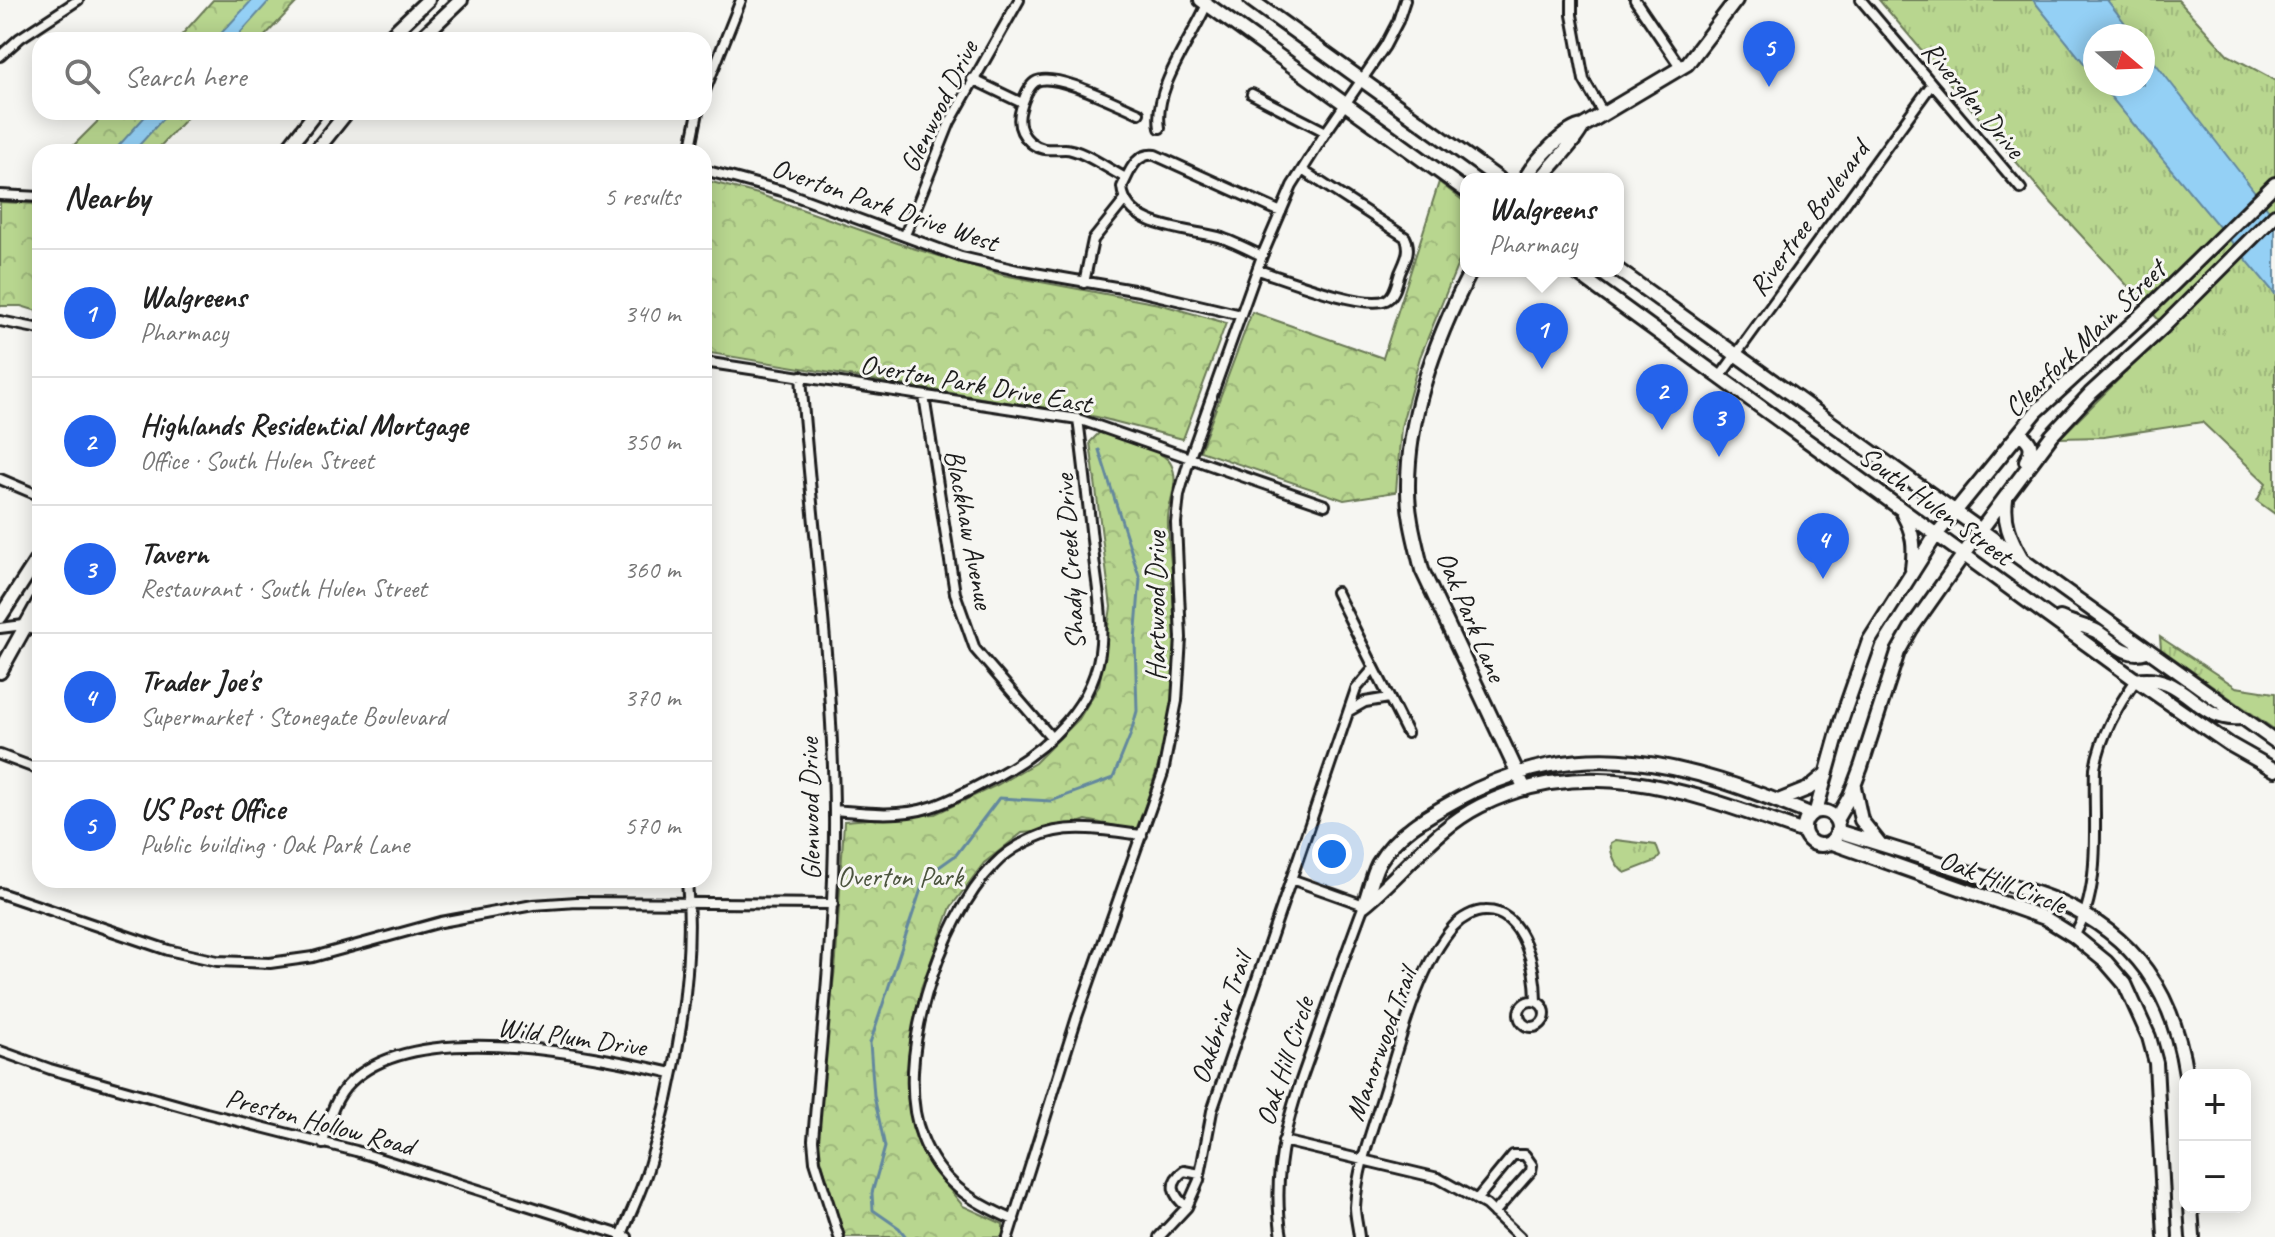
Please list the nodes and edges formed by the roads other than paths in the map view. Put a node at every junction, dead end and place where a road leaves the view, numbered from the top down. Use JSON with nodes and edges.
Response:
{"nodes":[{"id":1,"x":78,"y":0,"type":"edge"},
{"id":2,"x":428,"y":0,"type":"edge"},
{"id":3,"x":461,"y":0,"type":"edge"},
{"id":4,"x":741,"y":0,"type":"edge"},
{"id":5,"x":1019,"y":0,"type":"edge"},
{"id":6,"x":1251,"y":0,"type":"edge"},
{"id":7,"x":1405,"y":0,"type":"edge"},
{"id":8,"x":1572,"y":0,"type":"edge"},
{"id":9,"x":1635,"y":0,"type":"edge"},
{"id":10,"x":1736,"y":0,"type":"edge"},
{"id":11,"x":1861,"y":0,"type":"edge"},
{"id":12,"x":1204,"y":2,"type":"edge"},
{"id":13,"x":396,"y":32,"type":"edge"},
{"id":14,"x":427,"y":32,"type":"edge"},
{"id":15,"x":0,"y":56,"type":"edge"},
{"id":16,"x":1681,"y":68,"type":"junction"},
{"id":17,"x":712,"y":73,"type":"edge"},
{"id":18,"x":972,"y":79,"type":"junction"},
{"id":19,"x":1362,"y":81,"type":"junction"},
{"id":20,"x":1932,"y":84,"type":"junction"},
{"id":21,"x":1252,"y":94,"type":"dead end"},
{"id":22,"x":1022,"y":103,"type":"junction"},
{"id":23,"x":1346,"y":103,"type":"junction"},
{"id":24,"x":1139,"y":113,"type":"dead end"},
{"id":25,"x":1603,"y":113,"type":"junction"},
{"id":26,"x":310,"y":120,"type":"edge"},
{"id":27,"x":341,"y":120,"type":"edge"},
{"id":28,"x":696,"y":120,"type":"edge"},
{"id":29,"x":1583,"y":126,"type":"junction"},
{"id":30,"x":1160,"y":128,"type":"dead end"},
{"id":31,"x":1326,"y":132,"type":"junction"},
{"id":32,"x":291,"y":144,"type":"edge"},
{"id":33,"x":323,"y":144,"type":"edge"},
{"id":34,"x":692,"y":144,"type":"edge"},
{"id":35,"x":1302,"y":170,"type":"junction"},
{"id":36,"x":712,"y":172,"type":"edge"},
{"id":37,"x":1491,"y":173,"type":"edge"},
{"id":38,"x":1530,"y":173,"type":"edge"},
{"id":39,"x":1546,"y":173,"type":"edge"},
{"id":40,"x":1126,"y":178,"type":"junction"},
{"id":41,"x":2275,"y":184,"type":"edge"},
{"id":42,"x":1460,"y":187,"type":"edge"},
{"id":43,"x":2021,"y":189,"type":"dead end"},
{"id":44,"x":0,"y":195,"type":"edge"},
{"id":45,"x":32,"y":197,"type":"edge"},
{"id":46,"x":1125,"y":200,"type":"junction"},
{"id":47,"x":1281,"y":212,"type":"junction"},
{"id":48,"x":2275,"y":215,"type":"edge"},
{"id":49,"x":905,"y":235,"type":"junction"},
{"id":50,"x":1262,"y":256,"type":"junction"},
{"id":51,"x":1258,"y":270,"type":"junction"},
{"id":52,"x":1624,"y":274,"type":"edge"},
{"id":53,"x":1468,"y":277,"type":"edge"},
{"id":54,"x":1582,"y":277,"type":"edge"},
{"id":55,"x":1084,"y":283,"type":"junction"},
{"id":56,"x":1241,"y":315,"type":"junction"},
{"id":57,"x":0,"y":321,"type":"edge"},
{"id":58,"x":32,"y":327,"type":"edge"},
{"id":59,"x":1734,"y":356,"type":"junction"},
{"id":60,"x":712,"y":363,"type":"edge"},
{"id":61,"x":801,"y":376,"type":"junction"},
{"id":62,"x":1719,"y":378,"type":"junction"},
{"id":63,"x":924,"y":396,"type":"junction"},
{"id":64,"x":1078,"y":419,"type":"junction"},
{"id":65,"x":2020,"y":433,"type":"junction"},
{"id":66,"x":1190,"y":457,"type":"junction"},
{"id":67,"x":0,"y":479,"type":"edge"},
{"id":68,"x":2015,"y":485,"type":"junction"},
{"id":69,"x":32,"y":493,"type":"edge"},
{"id":70,"x":2006,"y":497,"type":"junction"},
{"id":71,"x":1325,"y":505,"type":"dead end"},
{"id":72,"x":1899,"y":508,"type":"junction"},
{"id":73,"x":1953,"y":512,"type":"junction"},
{"id":74,"x":1980,"y":531,"type":"junction"},
{"id":75,"x":1936,"y":535,"type":"junction"},
{"id":76,"x":1963,"y":554,"type":"junction"},
{"id":77,"x":2022,"y":560,"type":"junction"},
{"id":78,"x":32,"y":567,"type":"edge"},
{"id":79,"x":1912,"y":574,"type":"junction"},
{"id":80,"x":1336,"y":592,"type":"dead end"},
{"id":81,"x":2038,"y":609,"type":"junction"},
{"id":82,"x":32,"y":612,"type":"edge"},
{"id":83,"x":0,"y":617,"type":"edge"},
{"id":84,"x":24,"y":625,"type":"junction"},
{"id":85,"x":0,"y":628,"type":"edge"},
{"id":86,"x":32,"y":628,"type":"edge"},
{"id":87,"x":2147,"y":651,"type":"junction"},
{"id":88,"x":1374,"y":668,"type":"junction"},
{"id":89,"x":0,"y":672,"type":"edge"},
{"id":90,"x":2136,"y":680,"type":"junction"},
{"id":91,"x":1389,"y":698,"type":"junction"},
{"id":92,"x":1348,"y":711,"type":"junction"},
{"id":93,"x":2240,"y":718,"type":"junction"},
{"id":94,"x":1407,"y":733,"type":"dead end"},
{"id":95,"x":1051,"y":737,"type":"junction"},
{"id":96,"x":2275,"y":741,"type":"edge"},
{"id":97,"x":0,"y":755,"type":"edge"},
{"id":98,"x":32,"y":767,"type":"edge"},
{"id":99,"x":2275,"y":770,"type":"edge"},
{"id":100,"x":1517,"y":773,"type":"junction"},
{"id":101,"x":1825,"y":775,"type":"junction"},
{"id":102,"x":1854,"y":786,"type":"junction"},
{"id":103,"x":1525,"y":789,"type":"junction"},
{"id":104,"x":1778,"y":801,"type":"junction"},
{"id":105,"x":834,"y":810,"type":"junction"},
{"id":106,"x":1813,"y":812,"type":"junction"},
{"id":107,"x":1834,"y":831,"type":"junction"},
{"id":108,"x":1804,"y":832,"type":"junction"},
{"id":109,"x":1142,"y":835,"type":"junction"},
{"id":110,"x":1880,"y":844,"type":"junction"},
{"id":111,"x":1291,"y":879,"type":"junction"},
{"id":112,"x":688,"y":888,"type":"edge"},
{"id":113,"x":0,"y":893,"type":"edge"},
{"id":114,"x":689,"y":903,"type":"junction"},
{"id":115,"x":833,"y":904,"type":"junction"},
{"id":116,"x":1364,"y":905,"type":"junction"},
{"id":117,"x":2084,"y":915,"type":"junction"},
{"id":118,"x":2074,"y":936,"type":"junction"},
{"id":119,"x":1536,"y":1001,"type":"dead end"},
{"id":120,"x":0,"y":1051,"type":"edge"},
{"id":121,"x":2185,"y":1069,"type":"edge"},
{"id":122,"x":672,"y":1073,"type":"junction"},
{"id":123,"x":1283,"y":1141,"type":"junction"},
{"id":124,"x":323,"y":1144,"type":"junction"},
{"id":125,"x":1364,"y":1160,"type":"junction"},
{"id":126,"x":1200,"y":1174,"type":"junction"},
{"id":127,"x":1477,"y":1199,"type":"junction"},
{"id":128,"x":1187,"y":1207,"type":"junction"},
{"id":129,"x":1494,"y":1213,"type":"junction"},
{"id":130,"x":2191,"y":1213,"type":"edge"},
{"id":131,"x":1014,"y":1220,"type":"junction"},
{"id":132,"x":624,"y":1236,"type":"edge"},
{"id":133,"x":839,"y":1237,"type":"edge"},
{"id":134,"x":1008,"y":1237,"type":"edge"},
{"id":135,"x":1159,"y":1237,"type":"edge"},
{"id":136,"x":1282,"y":1237,"type":"edge"},
{"id":137,"x":1359,"y":1237,"type":"edge"},
{"id":138,"x":1520,"y":1237,"type":"edge"},
{"id":139,"x":2165,"y":1237,"type":"edge"},
{"id":140,"x":2193,"y":1237,"type":"edge"}],
"edges":[{"from":1,"to":15,"type":"street"},
{"from":2,"to":13,"type":"street"},
{"from":3,"to":14,"type":"street"},
{"from":4,"to":17,"type":"street"},
{"from":5,"to":18,"type":"street","name":"Glenwood Drive"},
{"from":6,"to":19,"type":"street"},
{"from":7,"to":19,"type":"street","name":"Hartwood Drive"},
{"from":8,"to":25,"type":"street"},
{"from":9,"to":16,"type":"street"},
{"from":10,"to":16,"type":"street"},
{"from":11,"to":20,"type":"street","name":"Riverglen Drive"},
{"from":12,"to":23,"type":"street"},
{"from":12,"to":30,"type":"street"},
{"from":16,"to":25,"type":"street"},
{"from":18,"to":22,"type":"street"},
{"from":18,"to":49,"type":"street","name":"Glenwood Drive"},
{"from":19,"to":23,"type":"street","name":"Hartwood Drive"},
{"from":19,"to":37,"type":"street"},
{"from":20,"to":43,"type":"street","name":"Riverglen Drive"},
{"from":20,"to":59,"type":"street","name":"Rivertree Boulevard"},
{"from":21,"to":31,"type":"street"},
{"from":22,"to":24,"type":"street"},
{"from":22,"to":40,"type":"street"},
{"from":23,"to":31,"type":"street","name":"Hartwood Drive"},
{"from":23,"to":42,"type":"street"},
{"from":25,"to":29,"type":"street"},
{"from":26,"to":32,"type":"street"},
{"from":27,"to":33,"type":"street"},
{"from":28,"to":34,"type":"street"},
{"from":29,"to":38,"type":"street"},
{"from":29,"to":39,"type":"street"},
{"from":31,"to":35,"type":"street","name":"Hartwood Drive"},
{"from":35,"to":47,"type":"street","name":"Hartwood Drive"},
{"from":35,"to":51,"type":"street"},
{"from":36,"to":49,"type":"street","name":"Overton Park Drive West"},
{"from":40,"to":46,"type":"street"},
{"from":40,"to":47,"type":"street"},
{"from":41,"to":65,"type":"street","name":"Clearfork Main Street"},
{"from":44,"to":45,"type":"street"},
{"from":46,"to":50,"type":"street"},
{"from":46,"to":55,"type":"street"},
{"from":47,"to":50,"type":"street","name":"Hartwood Drive"},
{"from":48,"to":68,"type":"street","name":"Clearfork Main Street"},
{"from":49,"to":55,"type":"street","name":"Overton Park Drive West"},
{"from":50,"to":51,"type":"street","name":"Hartwood Drive"},
{"from":51,"to":56,"type":"street","name":"Hartwood Drive"},
{"from":52,"to":59,"type":"street","name":"South Hulen Street"},
{"from":53,"to":100,"type":"street","name":"Oak Park Lane"},
{"from":54,"to":62,"type":"street","name":"South Hulen Street"},
{"from":55,"to":56,"type":"street","name":"Overton Park Drive West"},
{"from":56,"to":66,"type":"street","name":"Hartwood Drive"},
{"from":57,"to":58,"type":"street"},
{"from":59,"to":62,"type":"street","name":"Rivertree Boulevard"},
{"from":59,"to":73,"type":"street","name":"South Hulen Street"},
{"from":60,"to":61,"type":"street","name":"Overton Park Drive East"},
{"from":61,"to":63,"type":"street","name":"Overton Park Drive East"},
{"from":61,"to":105,"type":"street","name":"Glenwood Drive"},
{"from":62,"to":72,"type":"street","name":"South Hulen Street"},
{"from":63,"to":64,"type":"street","name":"Overton Park Drive East"},
{"from":63,"to":95,"type":"street","name":"Blackhaw Avenue"},
{"from":64,"to":66,"type":"street","name":"Overton Park Drive East"},
{"from":64,"to":95,"type":"street","name":"Shady Creek Drive"},
{"from":65,"to":68,"type":"street"},
{"from":65,"to":73,"type":"street","name":"Clearfork Main Street"},
{"from":66,"to":71,"type":"street","name":"Overton Park Drive East"},
{"from":66,"to":109,"type":"street","name":"Hartwood Drive"},
{"from":67,"to":69,"type":"street"},
{"from":68,"to":70,"type":"street","name":"Clearfork Main Street"},
{"from":70,"to":74,"type":"street","name":"Clearfork Main Street"},
{"from":70,"to":77,"type":"street"},
{"from":72,"to":75,"type":"street","name":"South Hulen Street"},
{"from":72,"to":79,"type":"street"},
{"from":73,"to":74,"type":"street","name":"South Hulen Street"},
{"from":73,"to":75,"type":"street","name":"Clearfork Main Street"},
{"from":74,"to":76,"type":"street","name":"Clearfork Main Street"},
{"from":74,"to":77,"type":"street","name":"South Hulen Street"},
{"from":75,"to":76,"type":"street","name":"South Hulen Street"},
{"from":75,"to":79,"type":"street","name":"Clearfork Main Street"},
{"from":76,"to":81,"type":"street","name":"South Hulen Street"},
{"from":76,"to":102,"type":"street","name":"Clearfork Main Street"},
{"from":77,"to":87,"type":"street","name":"South Hulen Street"},
{"from":78,"to":83,"type":"street"},
{"from":79,"to":101,"type":"street","name":"Clearfork Main Street"},
{"from":80,"to":88,"type":"street"},
{"from":81,"to":87,"type":"street"},
{"from":81,"to":90,"type":"street","name":"South Hulen Street"},
{"from":82,"to":84,"type":"street"},
{"from":84,"to":85,"type":"street"},
{"from":84,"to":86,"type":"street"},
{"from":84,"to":89,"type":"street"},
{"from":87,"to":93,"type":"street","name":"South Hulen Street"},
{"from":88,"to":91,"type":"street"},
{"from":88,"to":92,"type":"street","name":"Oakbriar Trail"},
{"from":90,"to":93,"type":"street"},
{"from":90,"to":99,"type":"street","name":"South Hulen Street"},
{"from":90,"to":117,"type":"street"},
{"from":91,"to":92,"type":"street"},
{"from":91,"to":94,"type":"street"},
{"from":92,"to":111,"type":"street","name":"Oakbriar Trail"},
{"from":93,"to":96,"type":"street","name":"South Hulen Street"},
{"from":95,"to":105,"type":"street","name":"Shady Creek Drive"},
{"from":97,"to":98,"type":"street"},
{"from":100,"to":103,"type":"street","name":"Oak Park Lane"},
{"from":100,"to":104,"type":"street","name":"Oak Hill Circle"},
{"from":100,"to":116,"type":"street","name":"Oak Hill Circle"},
{"from":101,"to":104,"type":"street"},
{"from":101,"to":106,"type":"street","name":"Clearfork Main Street"},
{"from":102,"to":107,"type":"street","name":"Clearfork Main Street"},
{"from":102,"to":110,"type":"street"},
{"from":103,"to":108,"type":"street"},
{"from":103,"to":116,"type":"street"},
{"from":104,"to":106,"type":"street","name":"Oak Hill Circle"},
{"from":105,"to":115,"type":"street","name":"Glenwood Drive"},
{"from":106,"to":107,"type":"street"},
{"from":106,"to":108,"type":"street"},
{"from":107,"to":108,"type":"street"},
{"from":107,"to":110,"type":"street","name":"Oak Hill Circle"},
{"from":107,"to":118,"type":"street","name":"Oak Hill Circle"},
{"from":109,"to":131,"type":"street","name":"Hartwood Drive"},
{"from":109,"to":131,"type":"street"},
{"from":110,"to":117,"type":"street","name":"Oak Hill Circle"},
{"from":111,"to":116,"type":"street"},
{"from":111,"to":126,"type":"street","name":"Oakbriar Trail"},
{"from":112,"to":114,"type":"street"},
{"from":113,"to":114,"type":"street"},
{"from":114,"to":115,"type":"street"},
{"from":114,"to":122,"type":"street"},
{"from":115,"to":133,"type":"street","name":"Glenwood Drive"},
{"from":116,"to":123,"type":"street","name":"Oak Hill Circle"},
{"from":117,"to":118,"type":"street"},
{"from":117,"to":121,"type":"street","name":"Oak Hill Circle"},
{"from":118,"to":139,"type":"street","name":"Oak Hill Circle"},
{"from":119,"to":125,"type":"street","name":"Manorwood Trail"},
{"from":120,"to":124,"type":"street","name":"Preston Hollow Road"},
{"from":122,"to":124,"type":"street","name":"Wild Plum Drive"},
{"from":122,"to":132,"type":"street"},
{"from":123,"to":125,"type":"street"},
{"from":123,"to":136,"type":"street","name":"Oak Hill Circle"},
{"from":124,"to":132,"type":"street","name":"Preston Hollow Road"},
{"from":125,"to":127,"type":"street"},
{"from":125,"to":137,"type":"street","name":"Manorwood Trail"},
{"from":126,"to":128,"type":"street","name":"Oakbriar Trail"},
{"from":126,"to":128,"type":"street"},
{"from":127,"to":129,"type":"street"},
{"from":127,"to":129,"type":"street"},
{"from":128,"to":135,"type":"street","name":"Oakbriar Trail"},
{"from":129,"to":138,"type":"street"},
{"from":130,"to":140,"type":"street"},
{"from":131,"to":134,"type":"street","name":"Hartwood Drive"}]}
